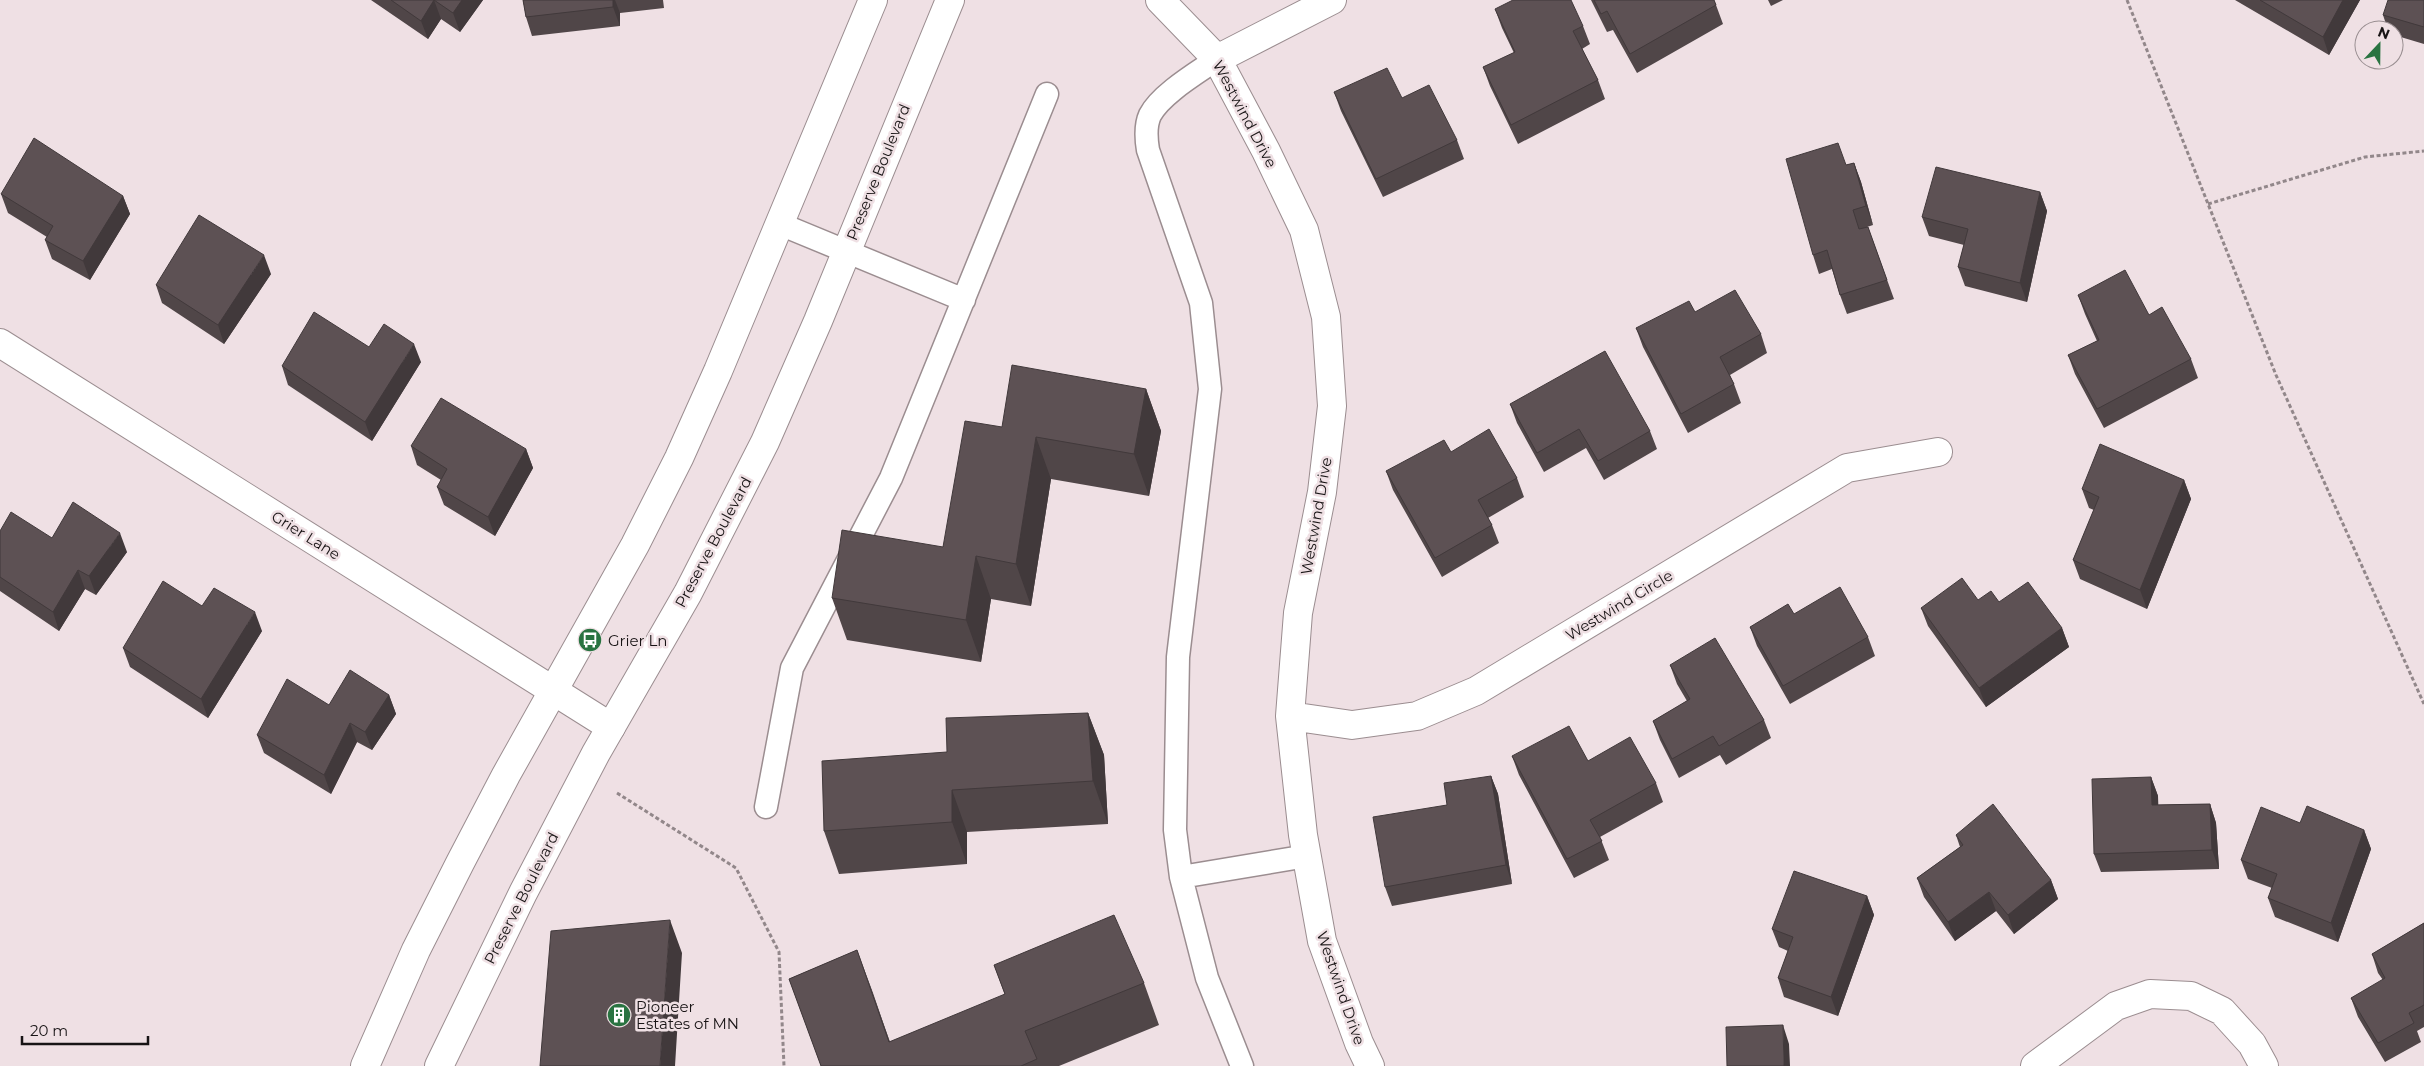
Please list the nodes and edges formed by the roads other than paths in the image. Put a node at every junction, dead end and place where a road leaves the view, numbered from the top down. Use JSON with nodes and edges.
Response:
{"nodes":[{"id":1,"x":873,"y":0,"type":"edge"},
{"id":2,"x":950,"y":0,"type":"edge"},
{"id":3,"x":1160,"y":0,"type":"edge"},
{"id":4,"x":1332,"y":0,"type":"edge"},
{"id":5,"x":1216,"y":59,"type":"junction"},
{"id":6,"x":1047,"y":94,"type":"dead end"},
{"id":7,"x":780,"y":224,"type":"junction"},
{"id":8,"x":846,"y":252,"type":"junction"},
{"id":9,"x":964,"y":300,"type":"junction"},
{"id":10,"x":0,"y":343,"type":"edge"},
{"id":11,"x":1938,"y":452,"type":"dead end"},
{"id":12,"x":553,"y":691,"type":"junction"},
{"id":13,"x":1290,"y":716,"type":"junction"},
{"id":14,"x":611,"y":727,"type":"junction"},
{"id":15,"x":766,"y":808,"type":"dead end"},
{"id":16,"x":1307,"y":856,"type":"junction"},
{"id":17,"x":1181,"y":878,"type":"junction"},
{"id":18,"x":365,"y":1066,"type":"edge"},
{"id":19,"x":439,"y":1066,"type":"edge"},
{"id":20,"x":1242,"y":1066,"type":"edge"},
{"id":21,"x":1370,"y":1066,"type":"edge"},
{"id":22,"x":2036,"y":1066,"type":"edge"},
{"id":23,"x":2264,"y":1066,"type":"edge"}],
"edges":[{"from":1,"to":7,"type":"street"},
{"from":2,"to":8,"type":"street","name":"Preserve Boulevard"},
{"from":3,"to":5,"type":"street","name":"Westwind Drive"},
{"from":4,"to":5,"type":"street"},
{"from":5,"to":13,"type":"street","name":"Westwind Drive"},
{"from":5,"to":17,"type":"lane"},
{"from":6,"to":9,"type":"lane"},
{"from":7,"to":8,"type":"lane"},
{"from":7,"to":12,"type":"street"},
{"from":8,"to":9,"type":"lane"},
{"from":8,"to":14,"type":"street","name":"Preserve Boulevard"},
{"from":9,"to":15,"type":"lane"},
{"from":10,"to":12,"type":"street","name":"Grier Lane"},
{"from":11,"to":13,"type":"street","name":"Westwind Circle"},
{"from":12,"to":14,"type":"street","name":"Grier Lane"},
{"from":12,"to":18,"type":"street"},
{"from":13,"to":16,"type":"street","name":"Westwind Drive"},
{"from":14,"to":19,"type":"street","name":"Preserve Boulevard"},
{"from":16,"to":17,"type":"lane"},
{"from":16,"to":21,"type":"street","name":"Westwind Drive"},
{"from":17,"to":20,"type":"lane"},
{"from":22,"to":23,"type":"street"}]}
